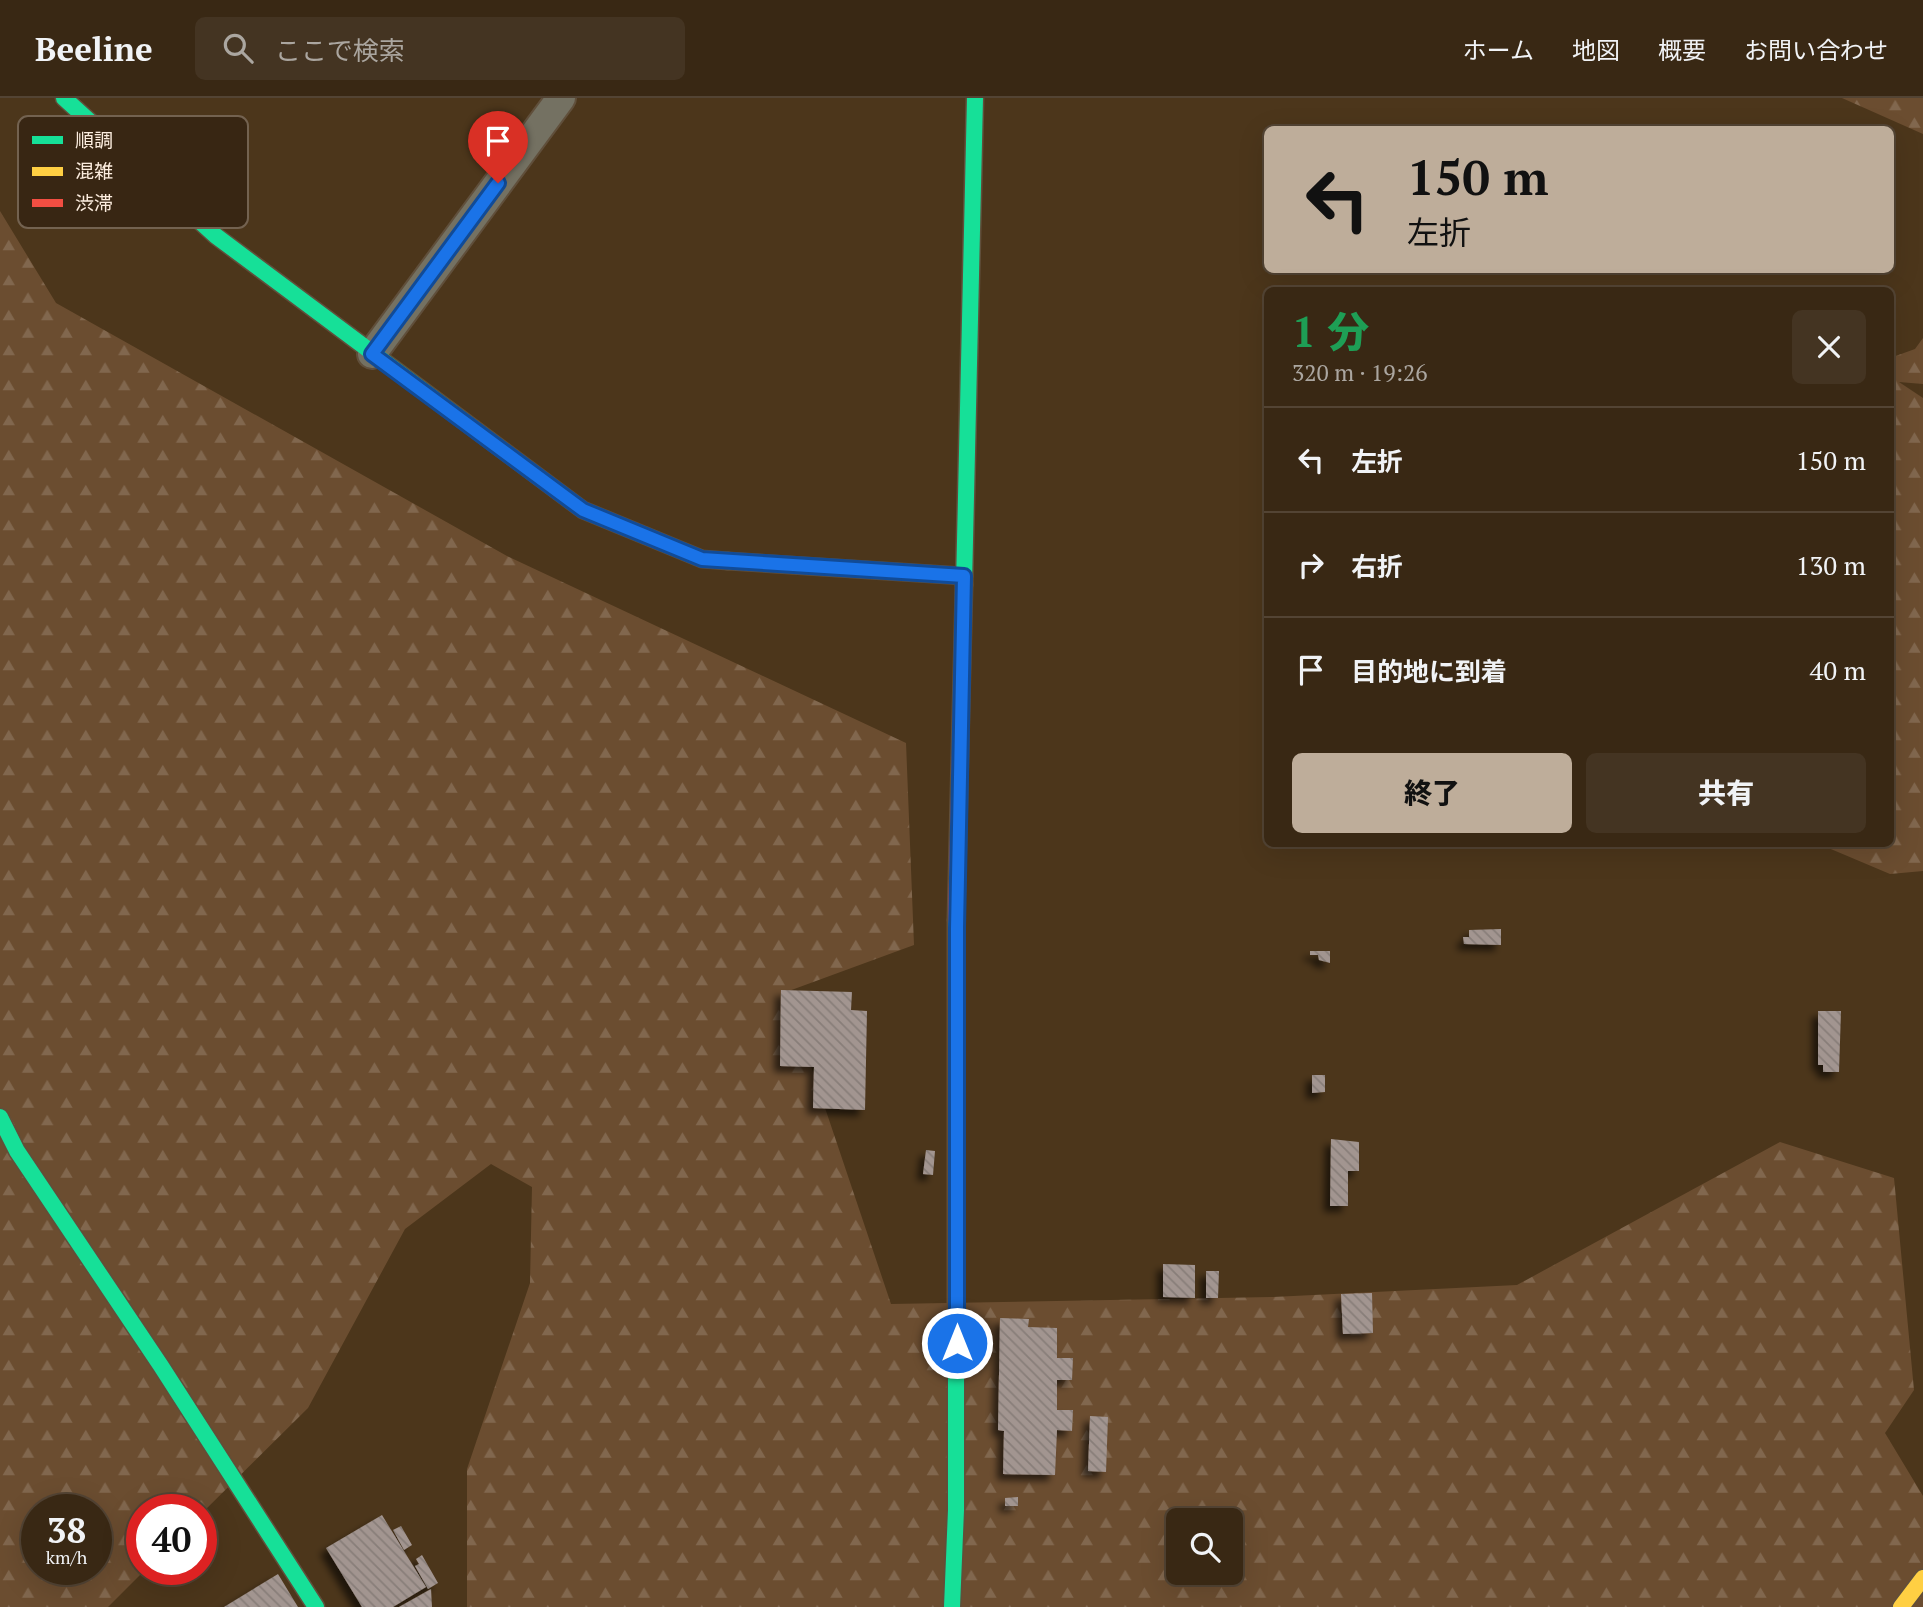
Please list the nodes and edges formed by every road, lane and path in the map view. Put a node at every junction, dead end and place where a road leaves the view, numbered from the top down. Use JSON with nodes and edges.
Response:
{"nodes":[{"id":1,"x":64,"y":98,"type":"edge"},
{"id":2,"x":561,"y":98,"type":"edge"},
{"id":3,"x":975,"y":98,"type":"edge"},
{"id":4,"x":84,"y":116,"type":"edge"},
{"id":5,"x":207,"y":228,"type":"edge"},
{"id":6,"x":372,"y":354,"type":"junction"},
{"id":7,"x":964,"y":576,"type":"junction"},
{"id":8,"x":0,"y":1117,"type":"edge"},
{"id":9,"x":1923,"y":1578,"type":"edge"},
{"id":10,"x":316,"y":1607,"type":"edge"},
{"id":11,"x":952,"y":1607,"type":"edge"},
{"id":12,"x":1902,"y":1607,"type":"edge"}],
"edges":[{"from":1,"to":4,"type":"street"},
{"from":2,"to":6,"type":"street"},
{"from":3,"to":7,"type":"street"},
{"from":5,"to":6,"type":"street"},
{"from":6,"to":7,"type":"street"},
{"from":7,"to":11,"type":"street"},
{"from":8,"to":10,"type":"street"},
{"from":9,"to":12,"type":"street"}]}
